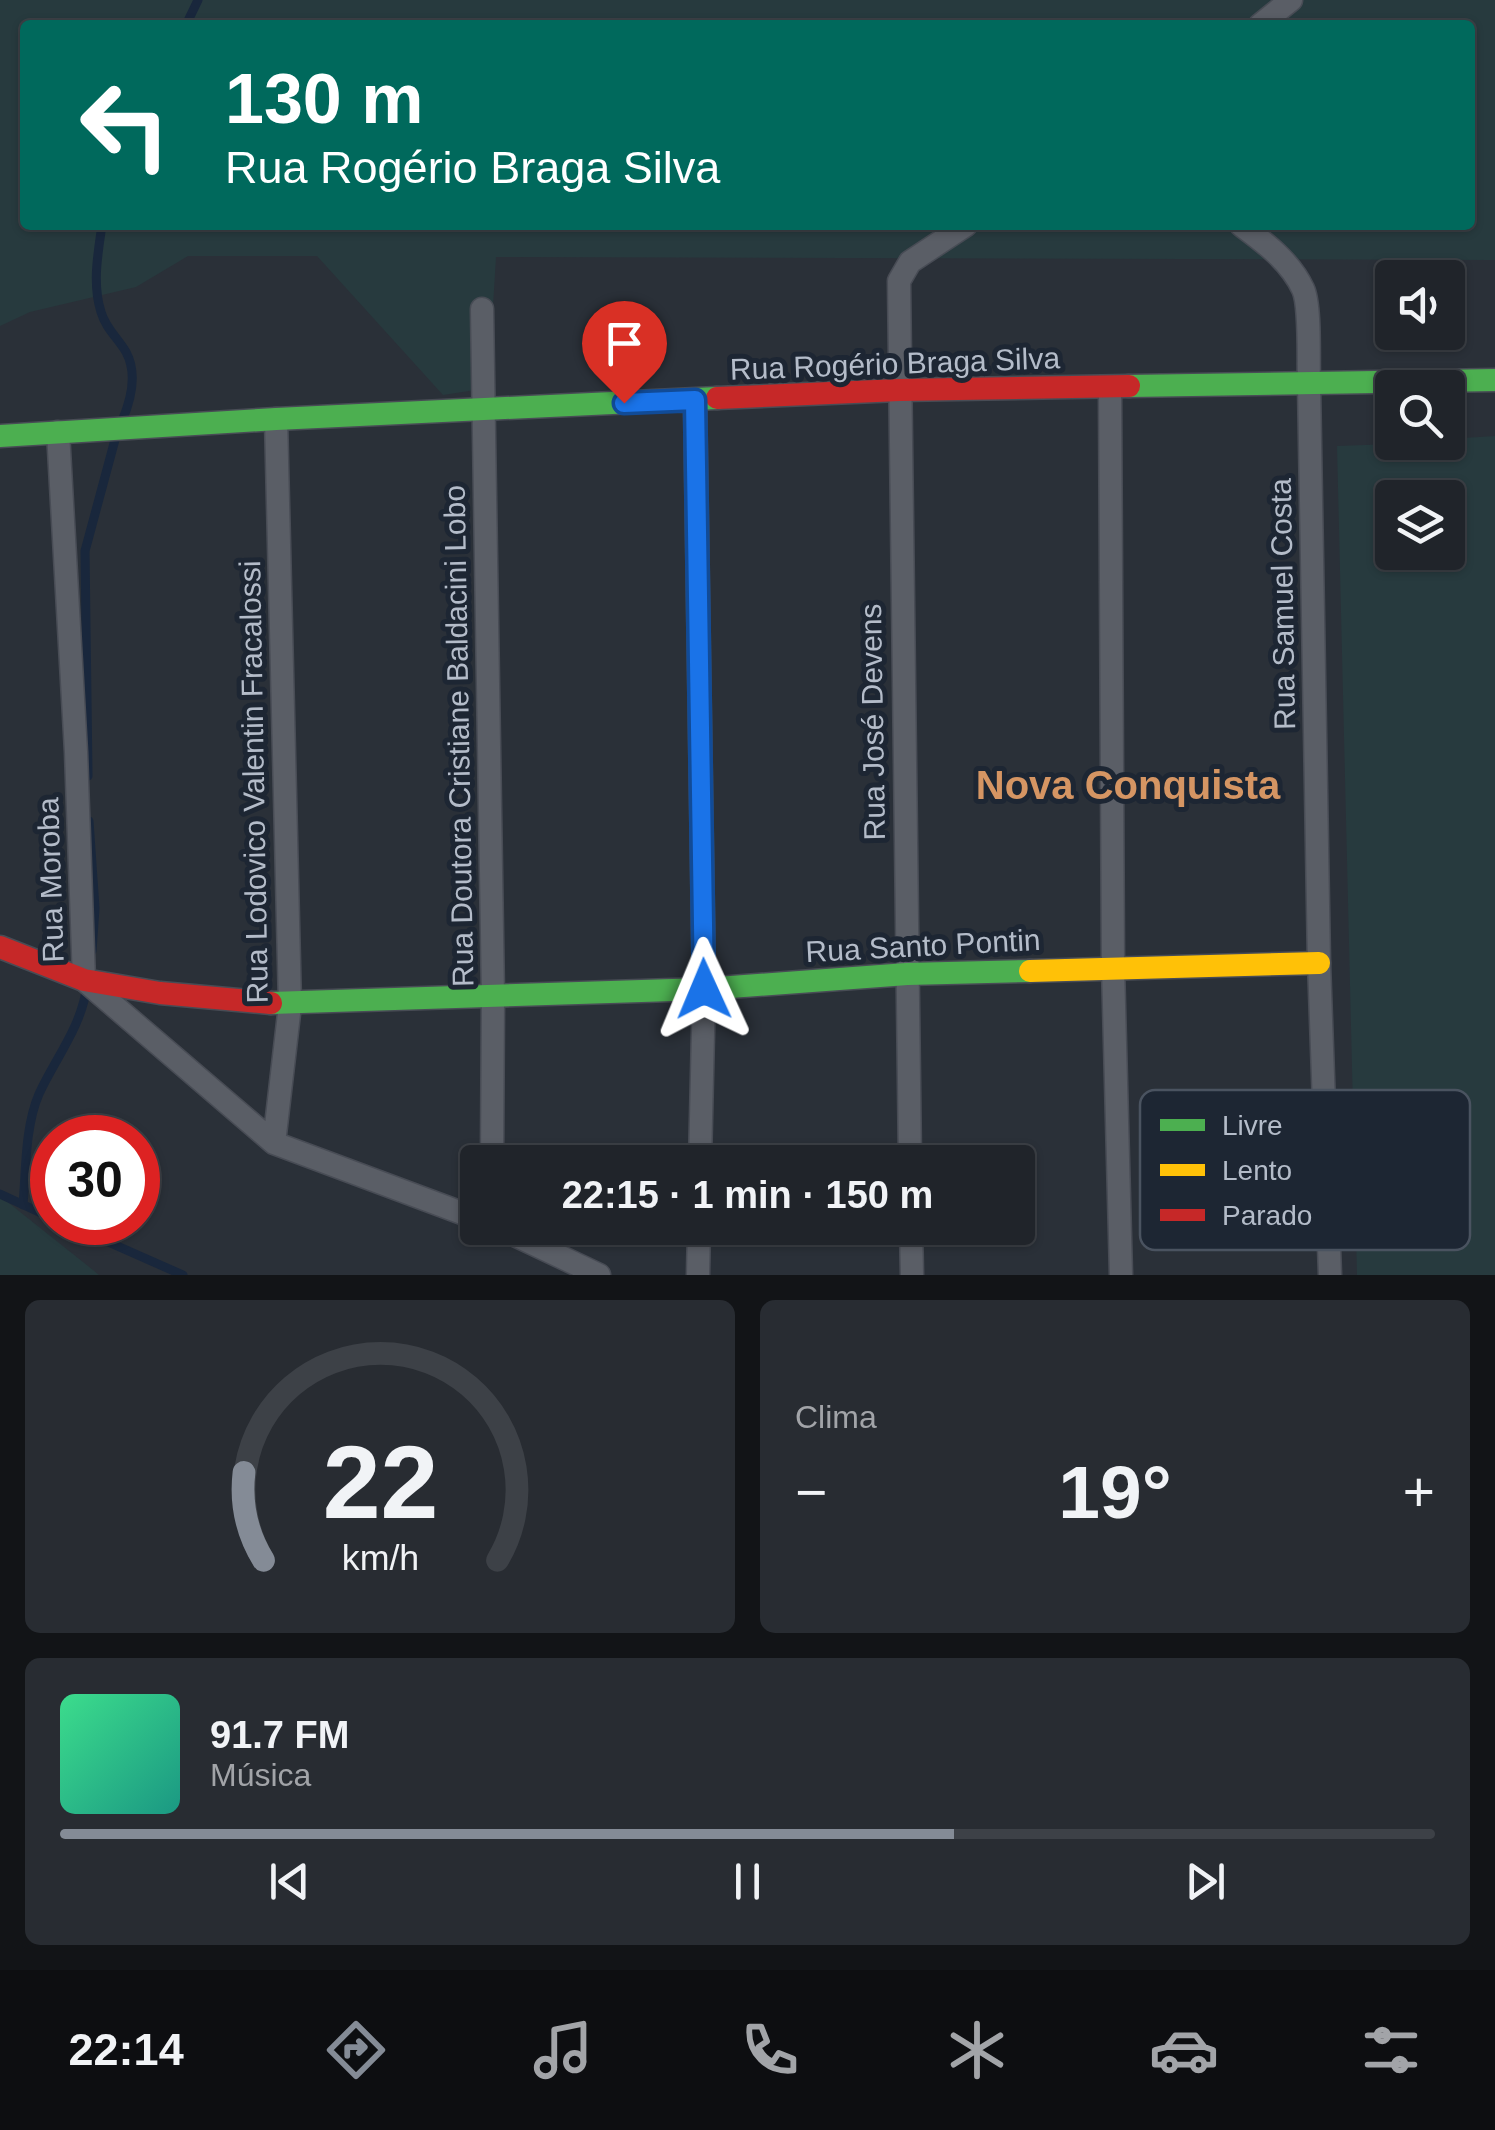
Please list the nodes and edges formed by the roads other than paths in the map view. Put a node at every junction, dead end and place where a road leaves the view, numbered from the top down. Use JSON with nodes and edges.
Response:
{"nodes":[{"id":1,"x":1291,"y":0,"type":"edge"},
{"id":2,"x":1266,"y":20,"type":"edge"},
{"id":3,"x":958,"y":230,"type":"edge"},
{"id":4,"x":1248,"y":230,"type":"edge"},
{"id":5,"x":482,"y":309,"type":"dead end"},
{"id":6,"x":1495,"y":380,"type":"edge"},
{"id":7,"x":1310,"y":386,"type":"junction"},
{"id":8,"x":1110,"y":388,"type":"junction"},
{"id":9,"x":899,"y":390,"type":"junction"},
{"id":10,"x":695,"y":400,"type":"junction"},
{"id":11,"x":483,"y":409,"type":"junction"},
{"id":12,"x":276,"y":419,"type":"junction"},
{"id":13,"x":58,"y":432,"type":"junction"},
{"id":14,"x":0,"y":436,"type":"edge"},
{"id":15,"x":1,"y":944,"type":"edge"},
{"id":16,"x":1318,"y":963,"type":"junction"},
{"id":17,"x":1112,"y":967,"type":"junction"},
{"id":18,"x":907,"y":974,"type":"junction"},
{"id":19,"x":84,"y":980,"type":"junction"},
{"id":20,"x":704,"y":989,"type":"junction"},
{"id":21,"x":493,"y":996,"type":"junction"},
{"id":22,"x":290,"y":1004,"type":"junction"},
{"id":23,"x":1323,"y":1090,"type":"edge"},
{"id":24,"x":274,"y":1143,"type":"junction"},
{"id":25,"x":492,"y":1145,"type":"edge"},
{"id":26,"x":700,"y":1145,"type":"edge"},
{"id":27,"x":910,"y":1145,"type":"edge"},
{"id":28,"x":460,"y":1212,"type":"edge"},
{"id":29,"x":536,"y":1245,"type":"edge"},
{"id":30,"x":699,"y":1245,"type":"edge"},
{"id":31,"x":911,"y":1245,"type":"edge"},
{"id":32,"x":1329,"y":1250,"type":"edge"},
{"id":33,"x":599,"y":1275,"type":"edge"},
{"id":34,"x":698,"y":1275,"type":"edge"},
{"id":35,"x":912,"y":1275,"type":"edge"},
{"id":36,"x":1121,"y":1275,"type":"edge"},
{"id":37,"x":1330,"y":1275,"type":"edge"}],
"edges":[{"from":1,"to":2,"type":"street"},
{"from":3,"to":9,"type":"street","name":"Rua José Devens"},
{"from":4,"to":7,"type":"street","name":"Rua Samuel Costa"},
{"from":5,"to":11,"type":"street","name":"Rua Doutora Cristiane Baldacini Lobo"},
{"from":6,"to":7,"type":"street","name":"Rua Rogério Braga Silva"},
{"from":7,"to":8,"type":"street","name":"Rua Rogério Braga Silva"},
{"from":7,"to":16,"type":"street","name":"Rua Samuel Costa"},
{"from":8,"to":9,"type":"street","name":"Rua Rogério Braga Silva"},
{"from":8,"to":17,"type":"street"},
{"from":9,"to":10,"type":"street","name":"Rua Rogério Braga Silva"},
{"from":9,"to":18,"type":"street","name":"Rua José Devens"},
{"from":10,"to":11,"type":"street","name":"Rua Rogério Braga Silva"},
{"from":10,"to":20,"type":"street"},
{"from":11,"to":12,"type":"street","name":"Rua Rogério Braga Silva"},
{"from":11,"to":21,"type":"street","name":"Rua Doutora Cristiane Baldacini Lobo"},
{"from":12,"to":13,"type":"street","name":"Rua Rogério Braga Silva"},
{"from":12,"to":22,"type":"street","name":"Rua Lodovico Valentin Fracalossi"},
{"from":13,"to":14,"type":"street","name":"Rua Rogério Braga Silva"},
{"from":13,"to":19,"type":"street","name":"Rua Moroba"},
{"from":15,"to":19,"type":"street","name":"Rua Santo Pontin"},
{"from":16,"to":17,"type":"street","name":"Rua Santo Pontin"},
{"from":16,"to":23,"type":"street","name":"Rua Samuel Costa"},
{"from":17,"to":18,"type":"street","name":"Rua Santo Pontin"},
{"from":17,"to":36,"type":"street"},
{"from":18,"to":20,"type":"street","name":"Rua Santo Pontin"},
{"from":18,"to":27,"type":"street","name":"Rua José Devens"},
{"from":19,"to":22,"type":"street","name":"Rua Santo Pontin"},
{"from":19,"to":24,"type":"street","name":"Rua Moroba"},
{"from":20,"to":21,"type":"street","name":"Rua Santo Pontin"},
{"from":20,"to":26,"type":"street"},
{"from":21,"to":22,"type":"street","name":"Rua Santo Pontin"},
{"from":21,"to":25,"type":"street","name":"Rua Doutora Cristiane Baldacini Lobo"},
{"from":22,"to":24,"type":"street","name":"Rua Lodovico Valentin Fracalossi"},
{"from":24,"to":28,"type":"street","name":"Rua Moroba"},
{"from":29,"to":33,"type":"street"},
{"from":30,"to":34,"type":"street"},
{"from":31,"to":35,"type":"street"},
{"from":32,"to":37,"type":"street","name":"Rua Samuel Costa"}]}
